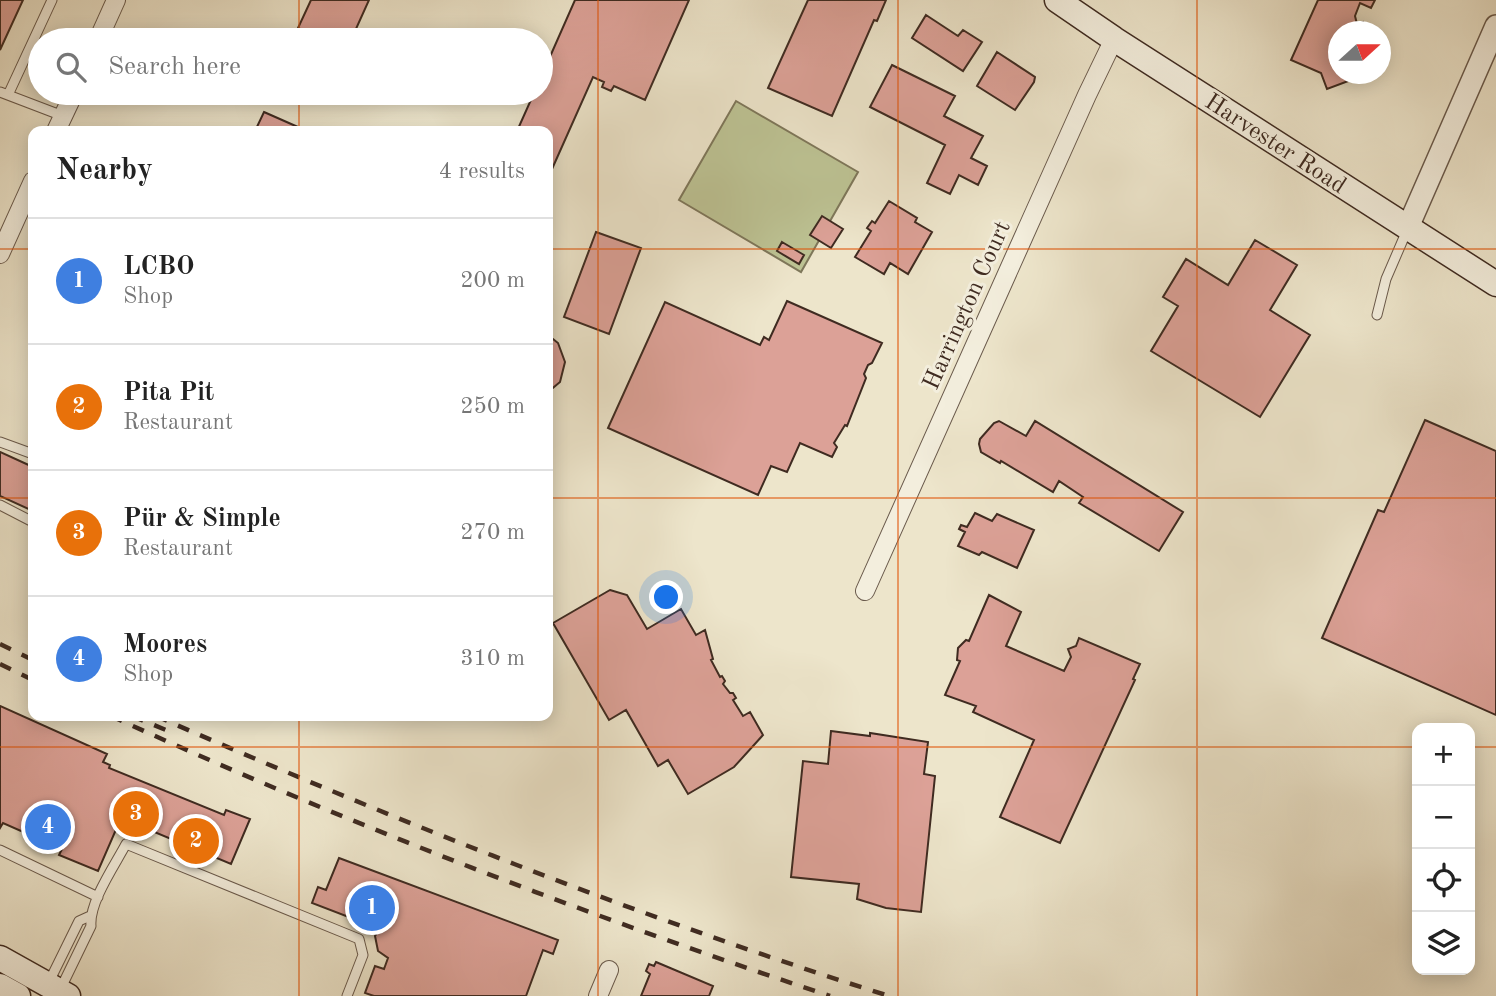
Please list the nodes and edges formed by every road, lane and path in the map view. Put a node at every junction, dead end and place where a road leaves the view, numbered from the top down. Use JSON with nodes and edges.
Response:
{"nodes":[{"id":1,"x":52,"y":0,"type":"edge"},
{"id":2,"x":116,"y":0,"type":"edge"},
{"id":3,"x":1057,"y":0,"type":"edge"},
{"id":4,"x":1496,"y":26,"type":"edge"},
{"id":5,"x":38,"y":28,"type":"edge"},
{"id":6,"x":103,"y":28,"type":"edge"},
{"id":7,"x":1114,"y":39,"type":"junction"},
{"id":8,"x":28,"y":46,"type":"edge"},
{"id":9,"x":4,"y":93,"type":"edge"},
{"id":10,"x":69,"y":105,"type":"edge"},
{"id":11,"x":60,"y":124,"type":"edge"},
{"id":12,"x":28,"y":192,"type":"edge"},
{"id":13,"x":1408,"y":227,"type":"junction"},
{"id":14,"x":0,"y":254,"type":"edge"},
{"id":15,"x":1496,"y":284,"type":"edge"},
{"id":16,"x":1377,"y":315,"type":"dead end"},
{"id":17,"x":0,"y":442,"type":"edge"},
{"id":18,"x":28,"y":452,"type":"edge"},
{"id":19,"x":0,"y":505,"type":"edge"},
{"id":20,"x":28,"y":519,"type":"edge"},
{"id":21,"x":864,"y":591,"type":"dead end"},
{"id":22,"x":0,"y":850,"type":"edge"},
{"id":23,"x":98,"y":897,"type":"junction"},
{"id":24,"x":90,"y":916,"type":"junction"},
{"id":25,"x":0,"y":958,"type":"edge"},
{"id":26,"x":609,"y":970,"type":"dead end"},
{"id":27,"x":0,"y":986,"type":"edge"},
{"id":28,"x":43,"y":989,"type":"edge"},
{"id":29,"x":347,"y":996,"type":"edge"},
{"id":30,"x":598,"y":996,"type":"edge"}],
"edges":[{"from":1,"to":5,"type":"lane"},
{"from":2,"to":6,"type":"street"},
{"from":3,"to":7,"type":"main road","name":"Harvester Road"},
{"from":4,"to":13,"type":"street"},
{"from":7,"to":13,"type":"main road","name":"Harvester Road"},
{"from":7,"to":21,"type":"street","name":"Harrington Court"},
{"from":8,"to":9,"type":"lane"},
{"from":9,"to":11,"type":"lane"},
{"from":10,"to":11,"type":"street"},
{"from":12,"to":14,"type":"street"},
{"from":13,"to":15,"type":"main road","name":"Harvester Road"},
{"from":13,"to":16,"type":"lane"},
{"from":17,"to":18,"type":"lane"},
{"from":19,"to":20,"type":"lane"},
{"from":22,"to":23,"type":"lane"},
{"from":23,"to":24,"type":"lane"},
{"from":23,"to":29,"type":"lane"},
{"from":24,"to":28,"type":"lane"},
{"from":24,"to":28,"type":"lane"},
{"from":25,"to":28,"type":"main road"},
{"from":26,"to":30,"type":"street"},
{"from":27,"to":28,"type":"main road"}]}
